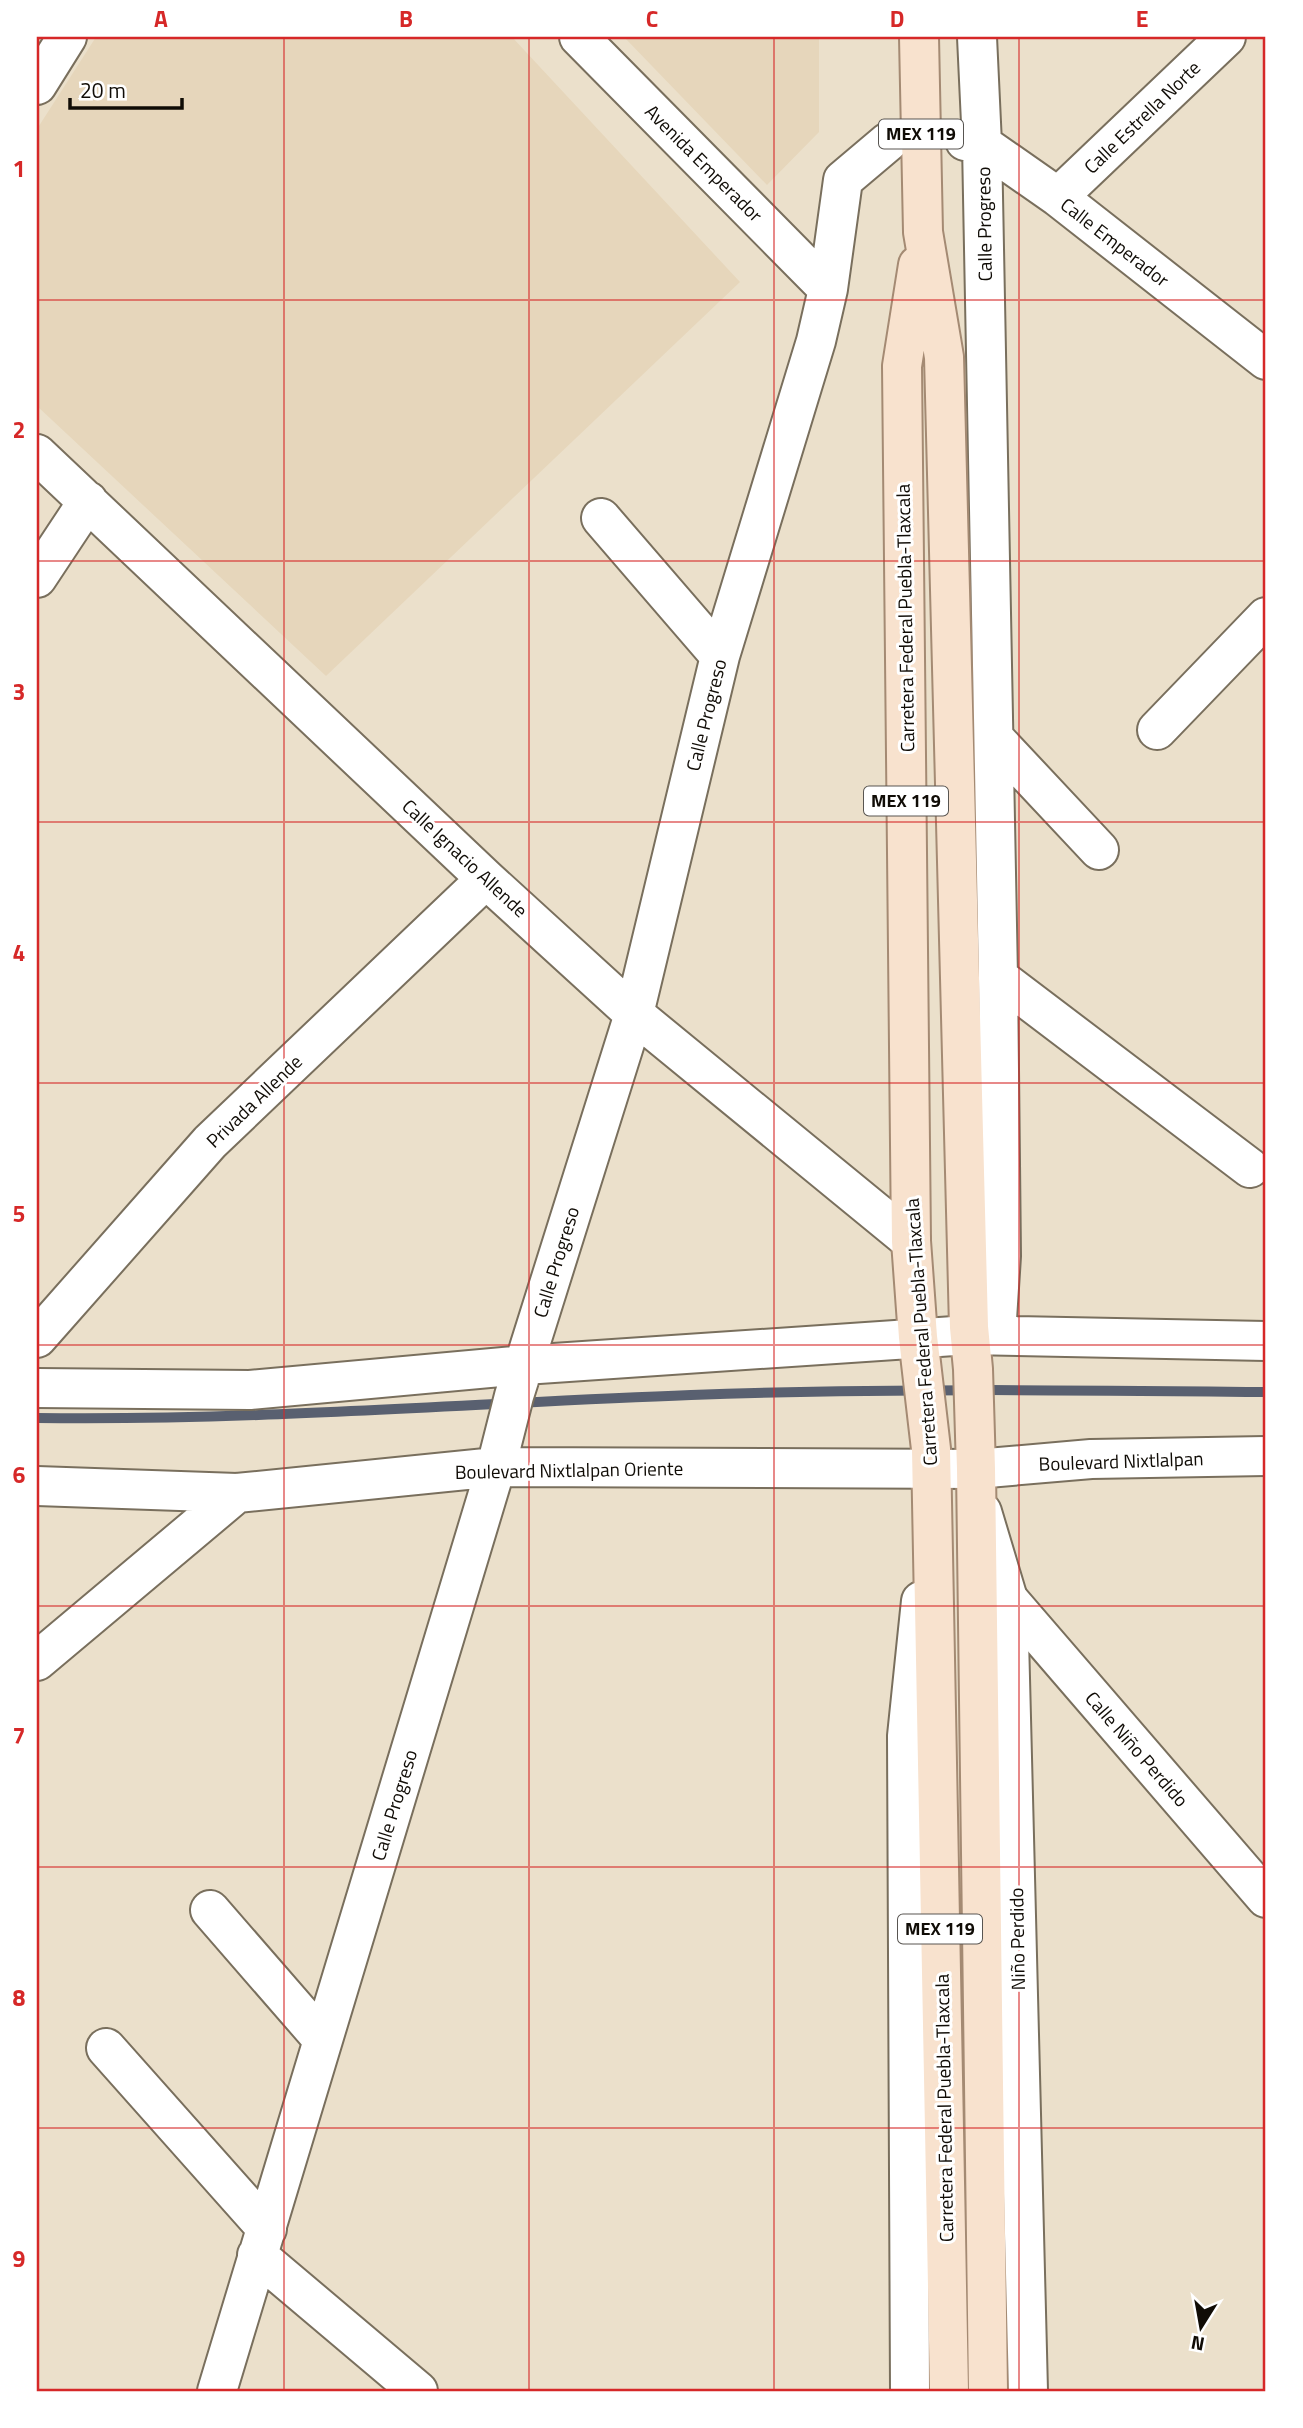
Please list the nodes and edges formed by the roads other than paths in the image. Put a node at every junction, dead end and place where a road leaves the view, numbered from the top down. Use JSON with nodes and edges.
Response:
{"nodes":[{"id":1,"x":67,"y":37,"type":"edge"},
{"id":2,"x":579,"y":37,"type":"edge"},
{"id":3,"x":919,"y":37,"type":"edge"},
{"id":4,"x":976,"y":37,"type":"edge"},
{"id":5,"x":1226,"y":37,"type":"edge"},
{"id":6,"x":37,"y":85,"type":"edge"},
{"id":7,"x":888,"y":142,"type":"dead end"},
{"id":8,"x":969,"y":142,"type":"junction"},
{"id":9,"x":1058,"y":197,"type":"junction"},
{"id":10,"x":923,"y":232,"type":"junction"},
{"id":11,"x":828,"y":289,"type":"junction"},
{"id":12,"x":1266,"y":360,"type":"edge"},
{"id":13,"x":37,"y":454,"type":"edge"},
{"id":14,"x":88,"y":501,"type":"junction"},
{"id":15,"x":601,"y":518,"type":"dead end"},
{"id":16,"x":37,"y":578,"type":"edge"},
{"id":17,"x":1266,"y":617,"type":"edge"},
{"id":18,"x":719,"y":656,"type":"junction"},
{"id":19,"x":1157,"y":730,"type":"dead end"},
{"id":20,"x":994,"y":738,"type":"junction"},
{"id":21,"x":1099,"y":850,"type":"dead end"},
{"id":22,"x":486,"y":879,"type":"junction"},
{"id":23,"x":998,"y":977,"type":"junction"},
{"id":24,"x":634,"y":1014,"type":"junction"},
{"id":25,"x":1250,"y":1168,"type":"dead end"},
{"id":26,"x":911,"y":1241,"type":"junction"},
{"id":27,"x":37,"y":1338,"type":"edge"},
{"id":28,"x":1266,"y":1341,"type":"edge"},
{"id":29,"x":979,"y":1346,"type":"junction"},
{"id":30,"x":920,"y":1354,"type":"junction"},
{"id":31,"x":519,"y":1380,"type":"junction"},
{"id":32,"x":37,"y":1388,"type":"edge"},
{"id":33,"x":499,"y":1450,"type":"junction"},
{"id":34,"x":1266,"y":1457,"type":"edge"},
{"id":35,"x":931,"y":1469,"type":"junction"},
{"id":36,"x":976,"y":1469,"type":"junction"},
{"id":37,"x":37,"y":1486,"type":"edge"},
{"id":38,"x":237,"y":1493,"type":"junction"},
{"id":39,"x":1008,"y":1600,"type":"junction"},
{"id":40,"x":37,"y":1661,"type":"edge"},
{"id":41,"x":1266,"y":1898,"type":"edge"},
{"id":42,"x":210,"y":1910,"type":"dead end"},
{"id":43,"x":323,"y":2040,"type":"junction"},
{"id":44,"x":106,"y":2048,"type":"dead end"},
{"id":45,"x":262,"y":2242,"type":"junction"},
{"id":46,"x":217,"y":2391,"type":"edge"},
{"id":47,"x":418,"y":2391,"type":"edge"},
{"id":48,"x":910,"y":2391,"type":"edge"},
{"id":49,"x":949,"y":2391,"type":"edge"},
{"id":50,"x":988,"y":2391,"type":"edge"},
{"id":51,"x":1028,"y":2391,"type":"edge"}],
"edges":[{"from":1,"to":6,"type":"street"},
{"from":2,"to":11,"type":"street","name":"Avenida Emperador"},
{"from":3,"to":10,"type":"main road","name":"Carretera Federal Puebla-Tlaxcala","number":"MEX 119"},
{"from":4,"to":8,"type":"street","name":"Calle Progreso"},
{"from":5,"to":9,"type":"street","name":"Calle Estrella Norte"},
{"from":7,"to":11,"type":"street","name":"Calle Progreso"},
{"from":8,"to":9,"type":"street","name":"Calle Emperador"},
{"from":8,"to":20,"type":"street","name":"Calle Progreso"},
{"from":9,"to":12,"type":"street","name":"Calle Emperador"},
{"from":10,"to":26,"type":"main road","name":"Carretera Federal Puebla-Tlaxcala","number":"MEX 119"},
{"from":10,"to":29,"type":"main road","name":"Carretera Federal Puebla-Tlaxcala","number":"MEX 119"},
{"from":11,"to":18,"type":"street","name":"Calle Progreso"},
{"from":13,"to":14,"type":"street","name":"Calle Ignacio Allende"},
{"from":14,"to":16,"type":"street"},
{"from":14,"to":22,"type":"street","name":"Calle Ignacio Allende"},
{"from":15,"to":18,"type":"street"},
{"from":17,"to":19,"type":"street"},
{"from":18,"to":24,"type":"street","name":"Calle Progreso"},
{"from":20,"to":21,"type":"street"},
{"from":20,"to":23,"type":"street","name":"Calle Progreso"},
{"from":22,"to":24,"type":"street","name":"Calle Ignacio Allende"},
{"from":22,"to":27,"type":"street","name":"Privada Allende"},
{"from":23,"to":25,"type":"street"},
{"from":23,"to":29,"type":"street","name":"Calle Progreso"},
{"from":24,"to":26,"type":"street","name":"Calle Ignacio Allende"},
{"from":24,"to":31,"type":"street","name":"Calle Progreso"},
{"from":26,"to":30,"type":"main road","name":"Carretera Federal Puebla-Tlaxcala","number":"MEX 119"},
{"from":28,"to":29,"type":"street"},
{"from":29,"to":30,"type":"street"},
{"from":29,"to":36,"type":"main road","name":"Carretera Federal Puebla-Tlaxcala","number":"MEX 119"},
{"from":30,"to":31,"type":"street"},
{"from":30,"to":35,"type":"main road","name":"Carretera Federal Puebla-Tlaxcala","number":"MEX 119"},
{"from":31,"to":32,"type":"street"},
{"from":31,"to":33,"type":"street","name":"Calle Progreso"},
{"from":33,"to":35,"type":"street","name":"Boulevard Nixtlalpan Oriente"},
{"from":33,"to":38,"type":"street","name":"Boulevard Nixtlalpan Oriente"},
{"from":33,"to":43,"type":"street","name":"Calle Progreso"},
{"from":34,"to":36,"type":"street","name":"Boulevard Nixtlalpan"},
{"from":35,"to":36,"type":"street","name":"Boulevard Nixtlalpan Oriente"},
{"from":35,"to":48,"type":"street"},
{"from":35,"to":49,"type":"main road","name":"Carretera Federal Puebla-Tlaxcala","number":"MEX 119"},
{"from":36,"to":39,"type":"street","name":"Niño Perdido"},
{"from":36,"to":50,"type":"main road","name":"Carretera Federal Puebla-Tlaxcala","number":"MEX 119"},
{"from":37,"to":38,"type":"street","name":"Boulevard Nixtlalpan Oriente"},
{"from":38,"to":40,"type":"street"},
{"from":39,"to":41,"type":"street","name":"Calle Niño Perdido"},
{"from":39,"to":51,"type":"street","name":"Niño Perdido"},
{"from":42,"to":43,"type":"street"},
{"from":43,"to":45,"type":"street","name":"Calle Progreso"},
{"from":44,"to":45,"type":"street"},
{"from":45,"to":46,"type":"street","name":"Calle Progreso"},
{"from":45,"to":47,"type":"street"}]}
